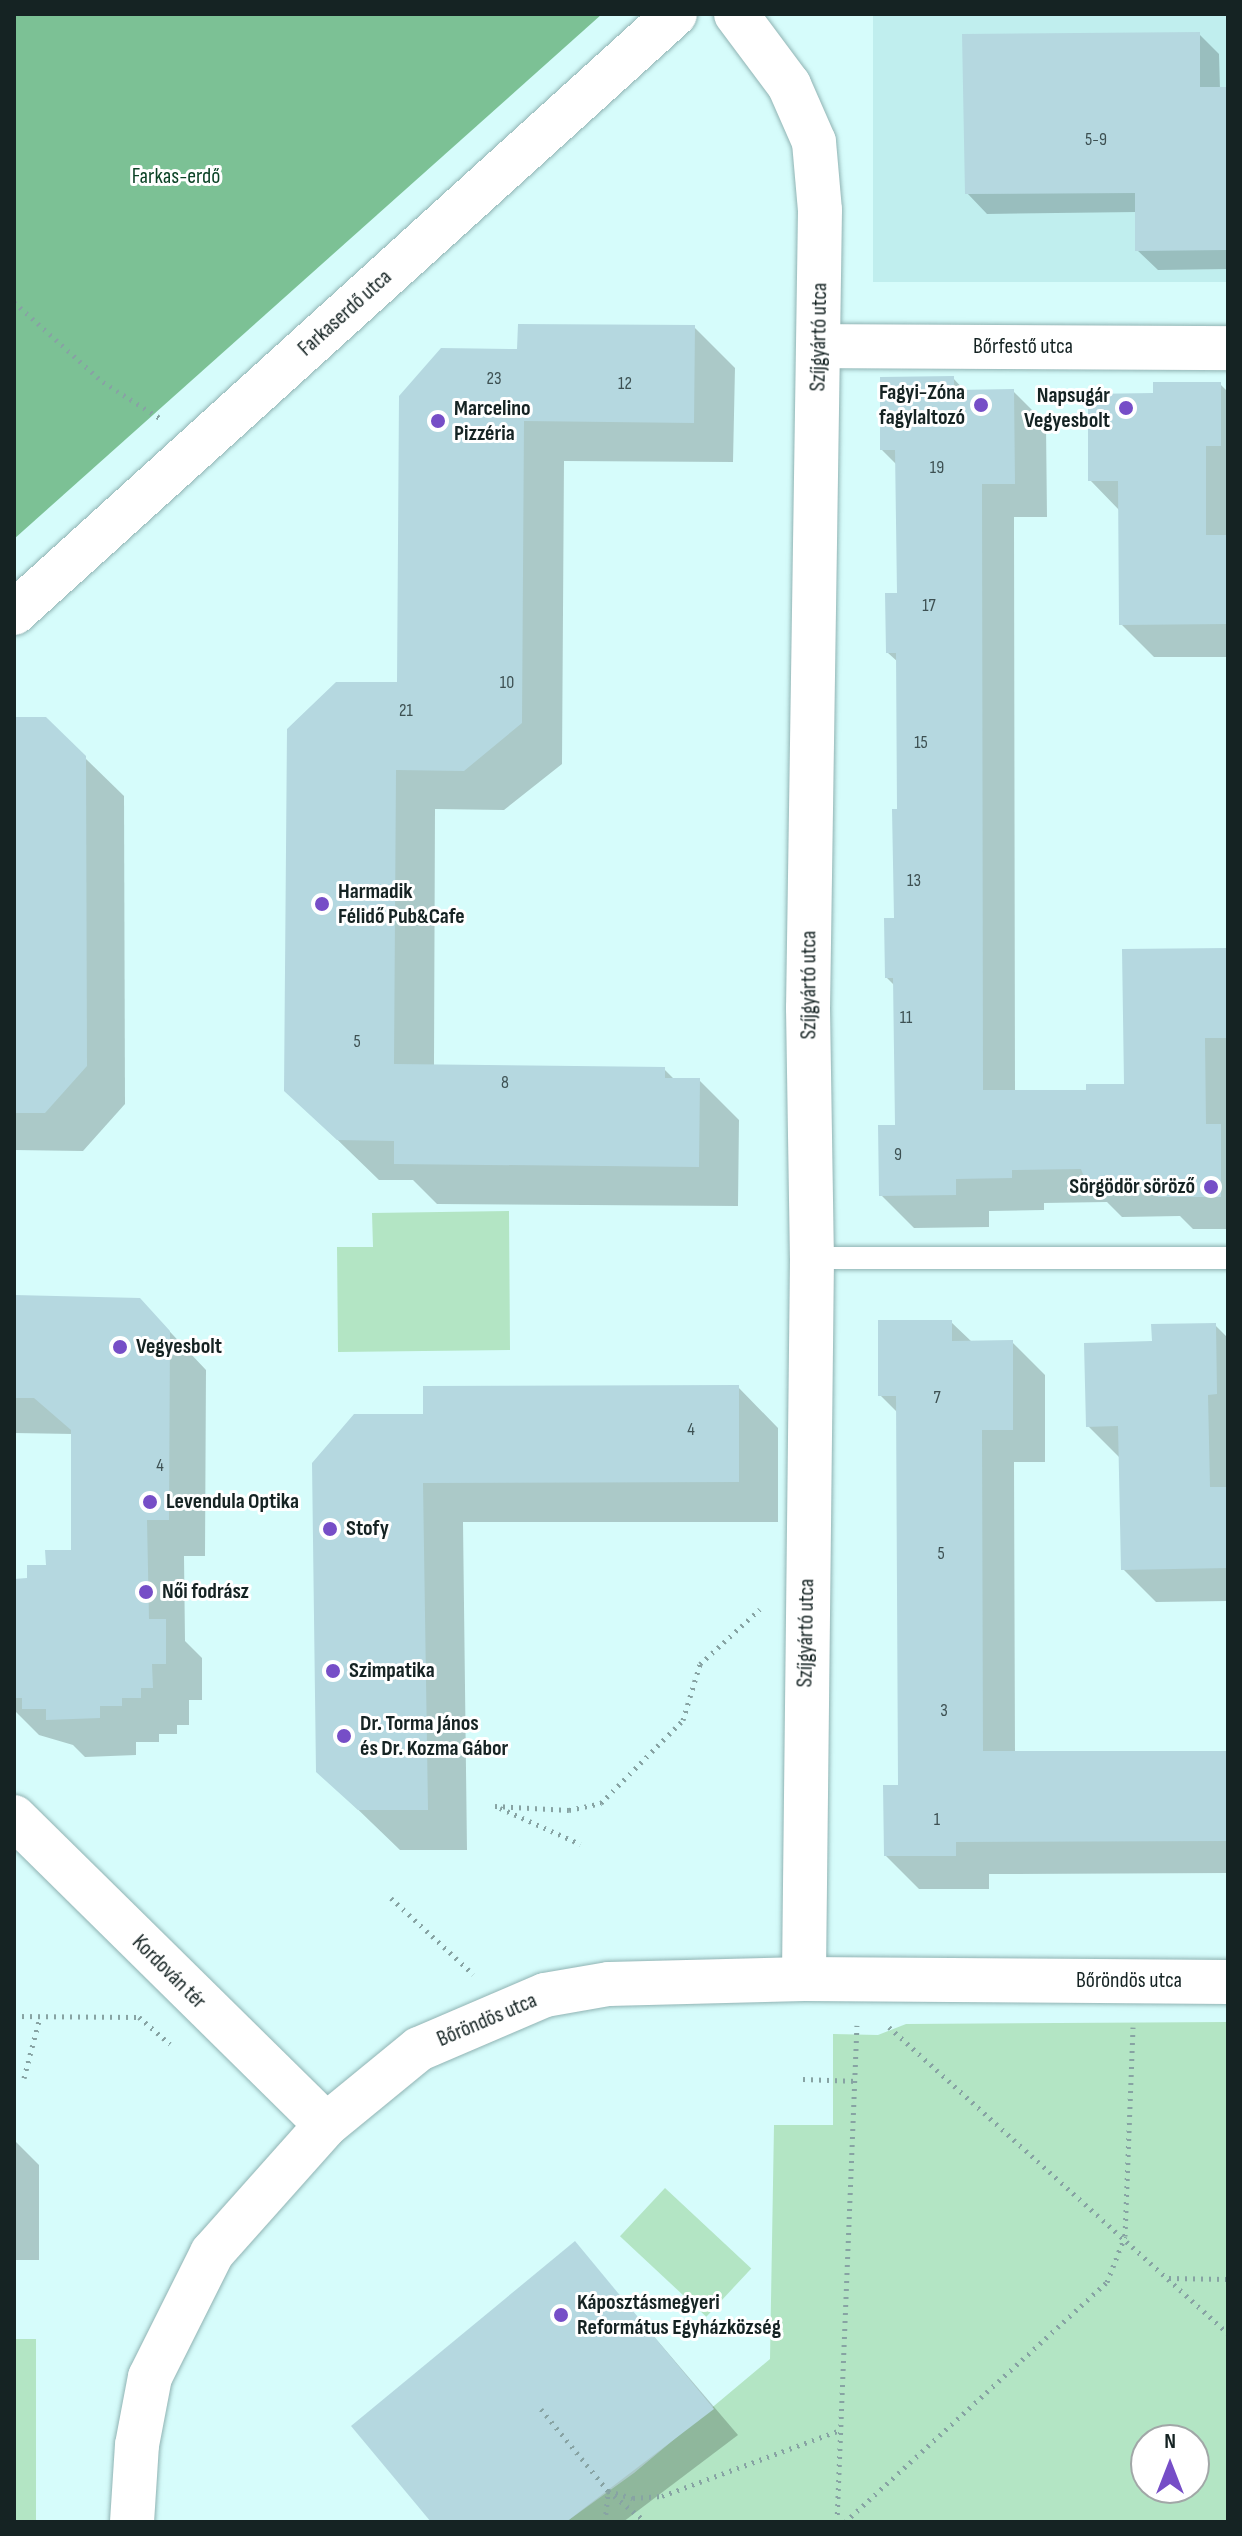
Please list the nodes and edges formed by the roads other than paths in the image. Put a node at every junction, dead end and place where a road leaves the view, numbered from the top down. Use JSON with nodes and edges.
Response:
{"nodes":[{"id":1,"x":675,"y":14,"type":"edge"},
{"id":2,"x":736,"y":14,"type":"edge"},
{"id":3,"x":819,"y":346,"type":"junction"},
{"id":4,"x":1228,"y":348,"type":"edge"},
{"id":5,"x":14,"y":613,"type":"edge"},
{"id":6,"x":812,"y":1258,"type":"junction"},
{"id":7,"x":1228,"y":1258,"type":"edge"},
{"id":8,"x":14,"y":1817,"type":"edge"},
{"id":9,"x":804,"y":1979,"type":"junction"},
{"id":10,"x":1228,"y":1982,"type":"edge"},
{"id":11,"x":326,"y":2125,"type":"junction"},
{"id":12,"x":132,"y":2522,"type":"edge"}],
"edges":[{"from":1,"to":5,"type":"street","name":"Farkaserdő utca"},
{"from":2,"to":3,"type":"street","name":"Szíjgyártó utca"},
{"from":3,"to":4,"type":"street","name":"Bőrfestő utca"},
{"from":3,"to":6,"type":"street","name":"Szíjgyártó utca"},
{"from":6,"to":7,"type":"lane"},
{"from":6,"to":9,"type":"street","name":"Szíjgyártó utca"},
{"from":8,"to":11,"type":"street","name":"Kordován tér"},
{"from":9,"to":10,"type":"street","name":"Bőröndös utca"},
{"from":9,"to":11,"type":"street","name":"Bőröndös utca"},
{"from":11,"to":12,"type":"street","name":"Bőröndös utca"}]}
